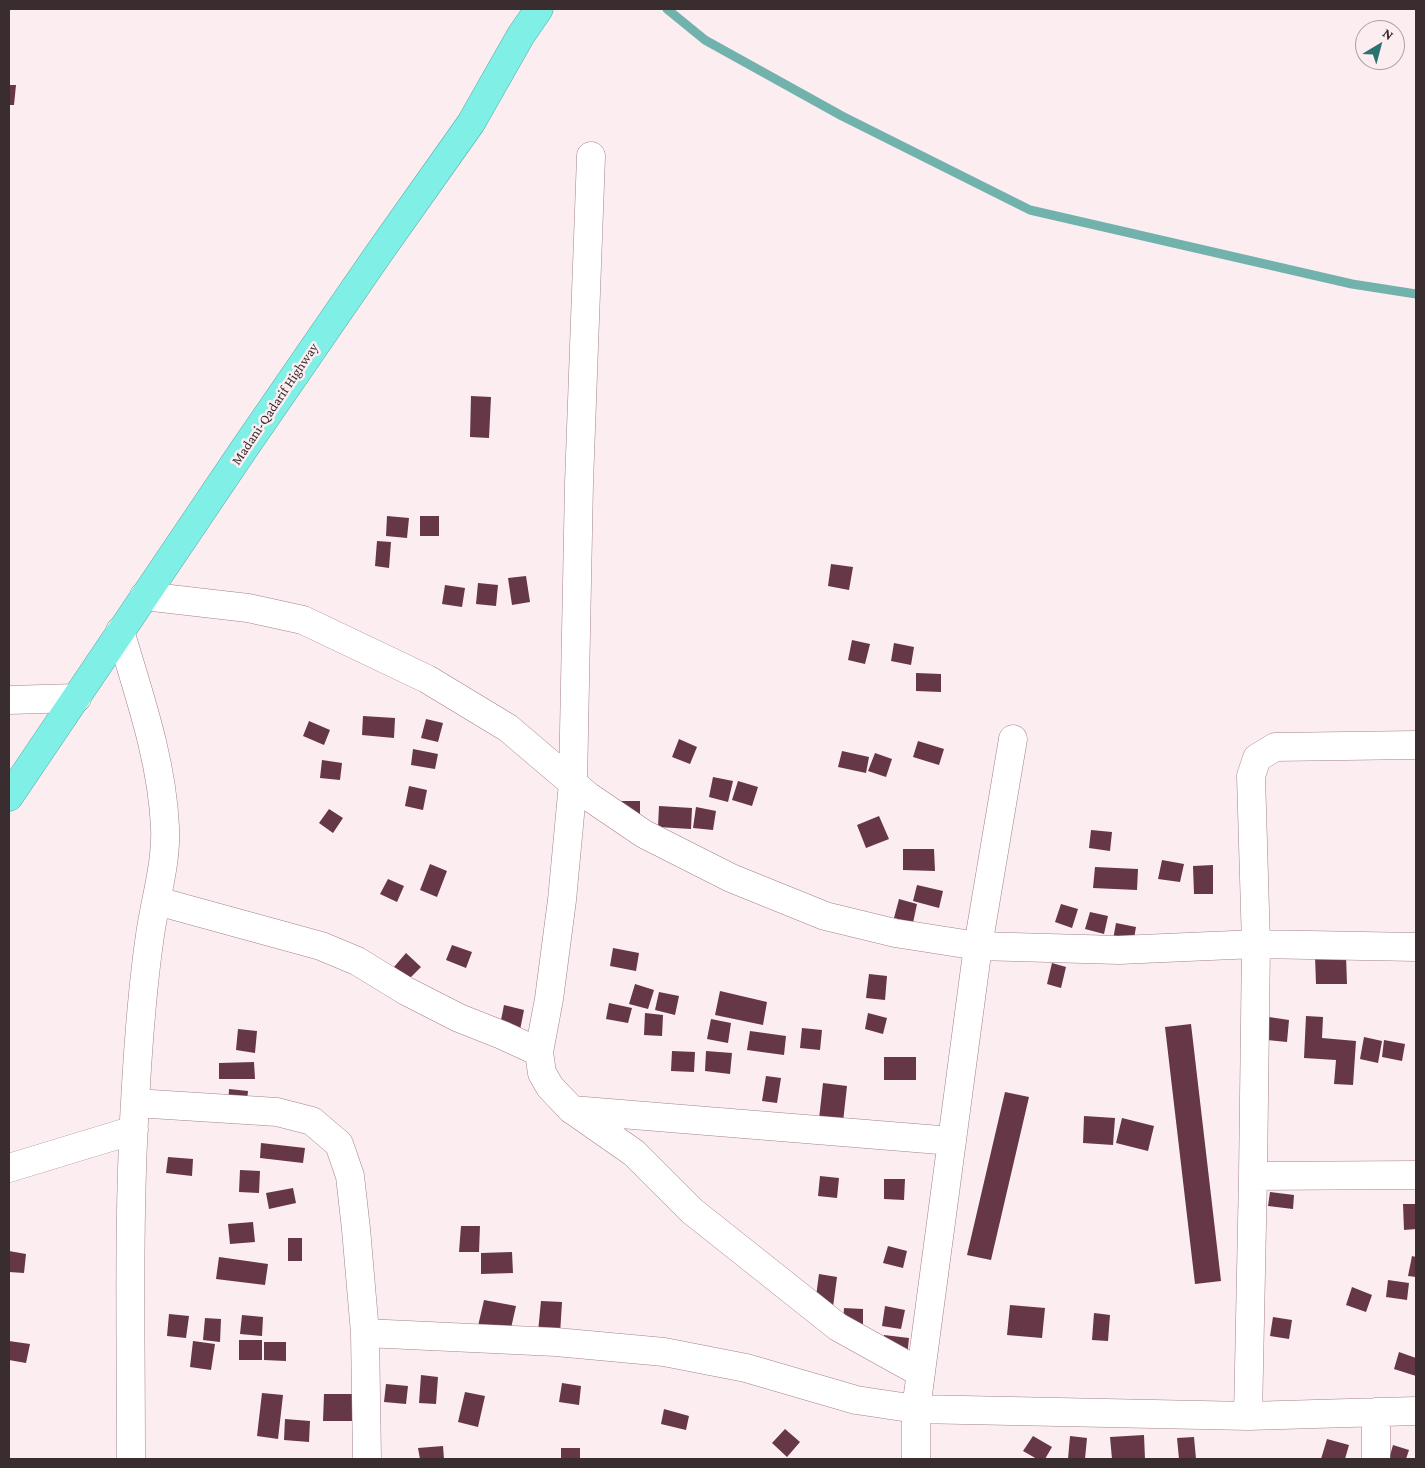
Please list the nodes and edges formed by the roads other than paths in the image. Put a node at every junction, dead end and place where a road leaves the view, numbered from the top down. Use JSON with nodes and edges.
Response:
{"nodes":[{"id":1,"x":539,"y":9,"type":"edge"},
{"id":2,"x":591,"y":156,"type":"dead end"},
{"id":3,"x":144,"y":596,"type":"junction"},
{"id":4,"x":120,"y":631,"type":"junction"},
{"id":5,"x":77,"y":698,"type":"junction"},
{"id":6,"x":9,"y":700,"type":"edge"},
{"id":7,"x":1013,"y":739,"type":"dead end"},
{"id":8,"x":1416,"y":745,"type":"edge"},
{"id":9,"x":573,"y":782,"type":"junction"},
{"id":10,"x":9,"y":797,"type":"edge"},
{"id":11,"x":156,"y":901,"type":"junction"},
{"id":12,"x":1256,"y":944,"type":"junction"},
{"id":13,"x":978,"y":946,"type":"junction"},
{"id":14,"x":1416,"y":947,"type":"edge"},
{"id":15,"x":539,"y":1052,"type":"junction"},
{"id":16,"x":135,"y":1103,"type":"junction"},
{"id":17,"x":571,"y":1109,"type":"junction"},
{"id":18,"x":134,"y":1130,"type":"junction"},
{"id":19,"x":952,"y":1141,"type":"junction"},
{"id":20,"x":9,"y":1168,"type":"edge"},
{"id":21,"x":1416,"y":1175,"type":"edge"},
{"id":22,"x":1253,"y":1176,"type":"junction"},
{"id":23,"x":365,"y":1333,"type":"junction"},
{"id":24,"x":921,"y":1373,"type":"junction"},
{"id":25,"x":916,"y":1409,"type":"junction"},
{"id":26,"x":1416,"y":1411,"type":"edge"},
{"id":27,"x":1376,"y":1412,"type":"junction"},
{"id":28,"x":1248,"y":1416,"type":"junction"},
{"id":29,"x":131,"y":1459,"type":"edge"},
{"id":30,"x":367,"y":1459,"type":"edge"},
{"id":31,"x":916,"y":1459,"type":"edge"},
{"id":32,"x":1376,"y":1459,"type":"edge"}],
"edges":[{"from":1,"to":3,"type":"highway","name":"Madani-Qadarif Highway"},
{"from":2,"to":9,"type":"street"},
{"from":3,"to":4,"type":"highway","name":"Madani-Qadarif Highway"},
{"from":3,"to":9,"type":"street"},
{"from":4,"to":5,"type":"highway","name":"Madani-Qadarif Highway"},
{"from":4,"to":11,"type":"street"},
{"from":5,"to":6,"type":"street"},
{"from":5,"to":10,"type":"highway","name":"Madani-Qadarif Highway"},
{"from":7,"to":13,"type":"street"},
{"from":8,"to":12,"type":"street"},
{"from":9,"to":13,"type":"street"},
{"from":9,"to":15,"type":"street"},
{"from":11,"to":15,"type":"street"},
{"from":11,"to":16,"type":"street"},
{"from":12,"to":13,"type":"street"},
{"from":12,"to":14,"type":"street"},
{"from":12,"to":22,"type":"street"},
{"from":13,"to":19,"type":"street"},
{"from":15,"to":17,"type":"street"},
{"from":16,"to":18,"type":"street"},
{"from":16,"to":23,"type":"street"},
{"from":17,"to":19,"type":"street"},
{"from":17,"to":24,"type":"street"},
{"from":18,"to":20,"type":"street"},
{"from":18,"to":29,"type":"street"},
{"from":19,"to":24,"type":"street"},
{"from":21,"to":22,"type":"street"},
{"from":22,"to":28,"type":"street"},
{"from":23,"to":25,"type":"street"},
{"from":23,"to":30,"type":"street"},
{"from":24,"to":25,"type":"street"},
{"from":25,"to":28,"type":"street"},
{"from":25,"to":31,"type":"street"},
{"from":26,"to":27,"type":"street"},
{"from":27,"to":28,"type":"street"},
{"from":27,"to":32,"type":"street"}]}
